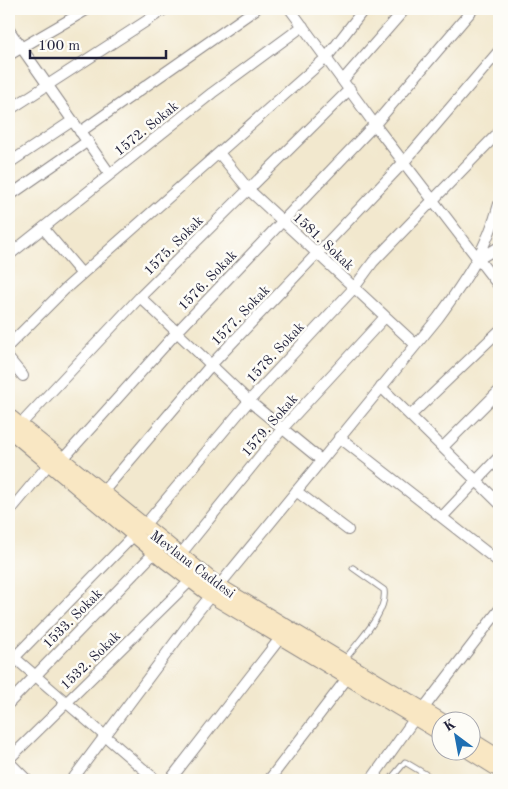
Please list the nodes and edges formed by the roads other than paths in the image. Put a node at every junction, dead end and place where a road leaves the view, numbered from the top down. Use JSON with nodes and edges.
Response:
{"nodes":[{"id":1,"x":88,"y":9,"type":"edge"},
{"id":2,"x":164,"y":9,"type":"edge"},
{"id":3,"x":256,"y":9,"type":"edge"},
{"id":4,"x":291,"y":9,"type":"edge"},
{"id":5,"x":364,"y":9,"type":"edge"},
{"id":6,"x":405,"y":9,"type":"edge"},
{"id":7,"x":473,"y":9,"type":"edge"},
{"id":8,"x":303,"y":26,"type":"junction"},
{"id":9,"x":9,"y":30,"type":"edge"},
{"id":10,"x":21,"y":48,"type":"junction"},
{"id":11,"x":499,"y":51,"type":"edge"},
{"id":12,"x":9,"y":55,"type":"edge"},
{"id":13,"x":326,"y":57,"type":"junction"},
{"id":14,"x":343,"y":80,"type":"junction"},
{"id":15,"x":48,"y":85,"type":"junction"},
{"id":16,"x":350,"y":89,"type":"junction"},
{"id":17,"x":9,"y":110,"type":"edge"},
{"id":18,"x":72,"y":120,"type":"junction"},
{"id":19,"x":376,"y":123,"type":"junction"},
{"id":20,"x":80,"y":132,"type":"junction"},
{"id":21,"x":499,"y":132,"type":"edge"},
{"id":22,"x":88,"y":141,"type":"junction"},
{"id":23,"x":219,"y":153,"type":"junction"},
{"id":24,"x":9,"y":162,"type":"edge"},
{"id":25,"x":404,"y":162,"type":"junction"},
{"id":26,"x":110,"y":174,"type":"junction"},
{"id":27,"x":249,"y":190,"type":"junction"},
{"id":28,"x":9,"y":196,"type":"edge"},
{"id":29,"x":433,"y":200,"type":"junction"},
{"id":30,"x":499,"y":204,"type":"edge"},
{"id":31,"x":282,"y":221,"type":"junction"},
{"id":32,"x":43,"y":228,"type":"junction"},
{"id":33,"x":499,"y":247,"type":"edge"},
{"id":34,"x":318,"y":254,"type":"junction"},
{"id":35,"x":9,"y":256,"type":"edge"},
{"id":36,"x":477,"y":260,"type":"junction"},
{"id":37,"x":82,"y":274,"type":"junction"},
{"id":38,"x":499,"y":286,"type":"edge"},
{"id":39,"x":354,"y":288,"type":"junction"},
{"id":40,"x":140,"y":297,"type":"junction"},
{"id":41,"x":385,"y":317,"type":"junction"},
{"id":42,"x":499,"y":331,"type":"edge"},
{"id":43,"x":176,"y":332,"type":"junction"},
{"id":44,"x":9,"y":345,"type":"edge"},
{"id":45,"x":416,"y":345,"type":"junction"},
{"id":46,"x":9,"y":359,"type":"edge"},
{"id":47,"x":211,"y":365,"type":"junction"},
{"id":48,"x":23,"y":376,"type":"dead end"},
{"id":49,"x":381,"y":387,"type":"junction"},
{"id":50,"x":499,"y":391,"type":"edge"},
{"id":51,"x":249,"y":401,"type":"junction"},
{"id":52,"x":411,"y":415,"type":"junction"},
{"id":53,"x":9,"y":416,"type":"edge"},
{"id":54,"x":282,"y":429,"type":"junction"},
{"id":55,"x":12,"y":431,"type":"edge"},
{"id":56,"x":340,"y":437,"type":"junction"},
{"id":57,"x":443,"y":447,"type":"junction"},
{"id":58,"x":499,"y":457,"type":"edge"},
{"id":59,"x":321,"y":460,"type":"junction"},
{"id":60,"x":56,"y":462,"type":"junction"},
{"id":61,"x":476,"y":480,"type":"junction"},
{"id":62,"x":296,"y":491,"type":"junction"},
{"id":63,"x":102,"y":493,"type":"junction"},
{"id":64,"x":499,"y":502,"type":"edge"},
{"id":65,"x":9,"y":512,"type":"edge"},
{"id":66,"x":442,"y":517,"type":"junction"},
{"id":67,"x":348,"y":530,"type":"dead end"},
{"id":68,"x":138,"y":531,"type":"junction"},
{"id":69,"x":155,"y":552,"type":"junction"},
{"id":70,"x":180,"y":556,"type":"junction"},
{"id":71,"x":499,"y":562,"type":"edge"},
{"id":72,"x":353,"y":568,"type":"dead end"},
{"id":73,"x":191,"y":580,"type":"junction"},
{"id":74,"x":214,"y":590,"type":"junction"},
{"id":75,"x":499,"y":610,"type":"edge"},
{"id":76,"x":281,"y":637,"type":"junction"},
{"id":77,"x":11,"y":658,"type":"edge"},
{"id":78,"x":343,"y":661,"type":"junction"},
{"id":79,"x":34,"y":675,"type":"junction"},
{"id":80,"x":348,"y":678,"type":"junction"},
{"id":81,"x":9,"y":703,"type":"edge"},
{"id":82,"x":66,"y":703,"type":"junction"},
{"id":83,"x":419,"y":713,"type":"junction"},
{"id":84,"x":430,"y":717,"type":"edge"},
{"id":85,"x":430,"y":723,"type":"edge"},
{"id":86,"x":104,"y":737,"type":"junction"},
{"id":87,"x":480,"y":745,"type":"edge"},
{"id":88,"x":499,"y":757,"type":"edge"},
{"id":89,"x":480,"y":758,"type":"edge"},
{"id":90,"x":386,"y":759,"type":"junction"},
{"id":91,"x":9,"y":761,"type":"edge"},
{"id":92,"x":398,"y":769,"type":"junction"},
{"id":93,"x":499,"y":770,"type":"edge"},
{"id":94,"x":27,"y":780,"type":"edge"},
{"id":95,"x":72,"y":780,"type":"edge"},
{"id":96,"x":156,"y":780,"type":"edge"},
{"id":97,"x":170,"y":780,"type":"edge"},
{"id":98,"x":269,"y":780,"type":"edge"},
{"id":99,"x":370,"y":780,"type":"edge"},
{"id":100,"x":390,"y":780,"type":"edge"},
{"id":101,"x":435,"y":780,"type":"edge"}],
"edges":[{"from":1,"to":10,"type":"street"},
{"from":2,"to":15,"type":"street"},
{"from":3,"to":20,"type":"street"},
{"from":4,"to":8,"type":"street"},
{"from":5,"to":13,"type":"street"},
{"from":6,"to":14,"type":"street"},
{"from":7,"to":19,"type":"street","name":"1576. Sokak"},
{"from":8,"to":13,"type":"street"},
{"from":8,"to":26,"type":"street","name":"1572. Sokak"},
{"from":9,"to":10,"type":"street"},
{"from":10,"to":12,"type":"street"},
{"from":10,"to":15,"type":"street"},
{"from":11,"to":25,"type":"street","name":"1577. Sokak"},
{"from":13,"to":14,"type":"street"},
{"from":13,"to":23,"type":"street"},
{"from":14,"to":16,"type":"street"},
{"from":15,"to":17,"type":"street"},
{"from":15,"to":18,"type":"street"},
{"from":16,"to":19,"type":"street"},
{"from":16,"to":27,"type":"street","name":"1575. Sokak"},
{"from":18,"to":20,"type":"street"},
{"from":18,"to":24,"type":"street"},
{"from":19,"to":25,"type":"street"},
{"from":19,"to":31,"type":"street","name":"1576. Sokak"},
{"from":20,"to":22,"type":"street"},
{"from":21,"to":29,"type":"street","name":"1578. Sokak"},
{"from":22,"to":26,"type":"street"},
{"from":22,"to":28,"type":"street"},
{"from":23,"to":27,"type":"street","name":"1581. Sokak"},
{"from":23,"to":37,"type":"street"},
{"from":25,"to":29,"type":"street"},
{"from":25,"to":34,"type":"street","name":"1577. Sokak"},
{"from":26,"to":32,"type":"street","name":"1572. Sokak"},
{"from":27,"to":31,"type":"street","name":"1581. Sokak"},
{"from":27,"to":40,"type":"street","name":"1575. Sokak"},
{"from":29,"to":36,"type":"street"},
{"from":29,"to":39,"type":"street","name":"1578. Sokak"},
{"from":30,"to":36,"type":"street"},
{"from":31,"to":34,"type":"street","name":"1581. Sokak"},
{"from":31,"to":43,"type":"street","name":"1576. Sokak"},
{"from":32,"to":35,"type":"street","name":"1572. Sokak"},
{"from":32,"to":37,"type":"street"},
{"from":33,"to":36,"type":"street"},
{"from":34,"to":39,"type":"street","name":"1581. Sokak"},
{"from":34,"to":47,"type":"street","name":"1577. Sokak"},
{"from":36,"to":38,"type":"street"},
{"from":36,"to":45,"type":"street"},
{"from":37,"to":44,"type":"street"},
{"from":39,"to":41,"type":"street","name":"1581. Sokak"},
{"from":39,"to":51,"type":"street","name":"1578. Sokak"},
{"from":40,"to":43,"type":"street"},
{"from":40,"to":55,"type":"street","name":"1575. Sokak"},
{"from":41,"to":45,"type":"street","name":"1581. Sokak"},
{"from":41,"to":54,"type":"street","name":"1579. Sokak"},
{"from":42,"to":52,"type":"street"},
{"from":43,"to":47,"type":"street"},
{"from":43,"to":60,"type":"street","name":"1576. Sokak"},
{"from":45,"to":49,"type":"street"},
{"from":46,"to":48,"type":"street"},
{"from":47,"to":51,"type":"street"},
{"from":47,"to":63,"type":"street","name":"1577. Sokak"},
{"from":49,"to":52,"type":"street"},
{"from":49,"to":56,"type":"street"},
{"from":50,"to":57,"type":"street"},
{"from":51,"to":54,"type":"street"},
{"from":51,"to":68,"type":"street","name":"1578. Sokak"},
{"from":52,"to":57,"type":"street"},
{"from":53,"to":55,"type":"main road","name":"Mevlana Caddesi"},
{"from":54,"to":59,"type":"street"},
{"from":54,"to":70,"type":"street","name":"1579. Sokak"},
{"from":55,"to":60,"type":"main road","name":"Mevlana Caddesi"},
{"from":56,"to":59,"type":"street"},
{"from":56,"to":66,"type":"street"},
{"from":57,"to":61,"type":"street"},
{"from":58,"to":61,"type":"street"},
{"from":59,"to":62,"type":"street"},
{"from":60,"to":63,"type":"main road","name":"Mevlana Caddesi"},
{"from":60,"to":65,"type":"street","name":"1576. Sokak"},
{"from":60,"to":68,"type":"main road","name":"Mevlana Caddesi"},
{"from":61,"to":64,"type":"street"},
{"from":61,"to":66,"type":"street"},
{"from":62,"to":67,"type":"street"},
{"from":62,"to":74,"type":"street"},
{"from":63,"to":68,"type":"main road","name":"Mevlana Caddesi"},
{"from":66,"to":71,"type":"street"},
{"from":68,"to":69,"type":"main road","name":"Mevlana Caddesi"},
{"from":68,"to":70,"type":"main road","name":"Mevlana Caddesi"},
{"from":68,"to":77,"type":"street","name":"1578. Sokak"},
{"from":69,"to":73,"type":"main road","name":"Mevlana Caddesi"},
{"from":69,"to":79,"type":"street","name":"1533. Sokak"},
{"from":70,"to":74,"type":"main road","name":"Mevlana Caddesi"},
{"from":72,"to":78,"type":"lane"},
{"from":73,"to":74,"type":"main road","name":"Mevlana Caddesi"},
{"from":73,"to":82,"type":"street","name":"1532. Sokak"},
{"from":74,"to":76,"type":"main road","name":"Mevlana Caddesi"},
{"from":74,"to":78,"type":"main road","name":"Mevlana Caddesi"},
{"from":74,"to":86,"type":"street"},
{"from":75,"to":83,"type":"street"},
{"from":76,"to":80,"type":"main road","name":"Mevlana Caddesi"},
{"from":76,"to":97,"type":"street"},
{"from":77,"to":79,"type":"street"},
{"from":78,"to":83,"type":"main road","name":"Mevlana Caddesi"},
{"from":79,"to":81,"type":"street","name":"1533. Sokak"},
{"from":79,"to":82,"type":"street"},
{"from":80,"to":83,"type":"main road","name":"Mevlana Caddesi"},
{"from":80,"to":98,"type":"street"},
{"from":82,"to":86,"type":"street"},
{"from":82,"to":91,"type":"street","name":"1532. Sokak"},
{"from":83,"to":84,"type":"main road","name":"Mevlana Caddesi"},
{"from":83,"to":85,"type":"main road","name":"Mevlana Caddesi"},
{"from":83,"to":90,"type":"street"},
{"from":86,"to":95,"type":"street"},
{"from":86,"to":96,"type":"street"},
{"from":87,"to":88,"type":"main road"},
{"from":89,"to":93,"type":"main road"},
{"from":90,"to":92,"type":"lane"},
{"from":90,"to":99,"type":"street"},
{"from":91,"to":94,"type":"street"},
{"from":92,"to":100,"type":"lane"},
{"from":92,"to":101,"type":"lane"}]}
